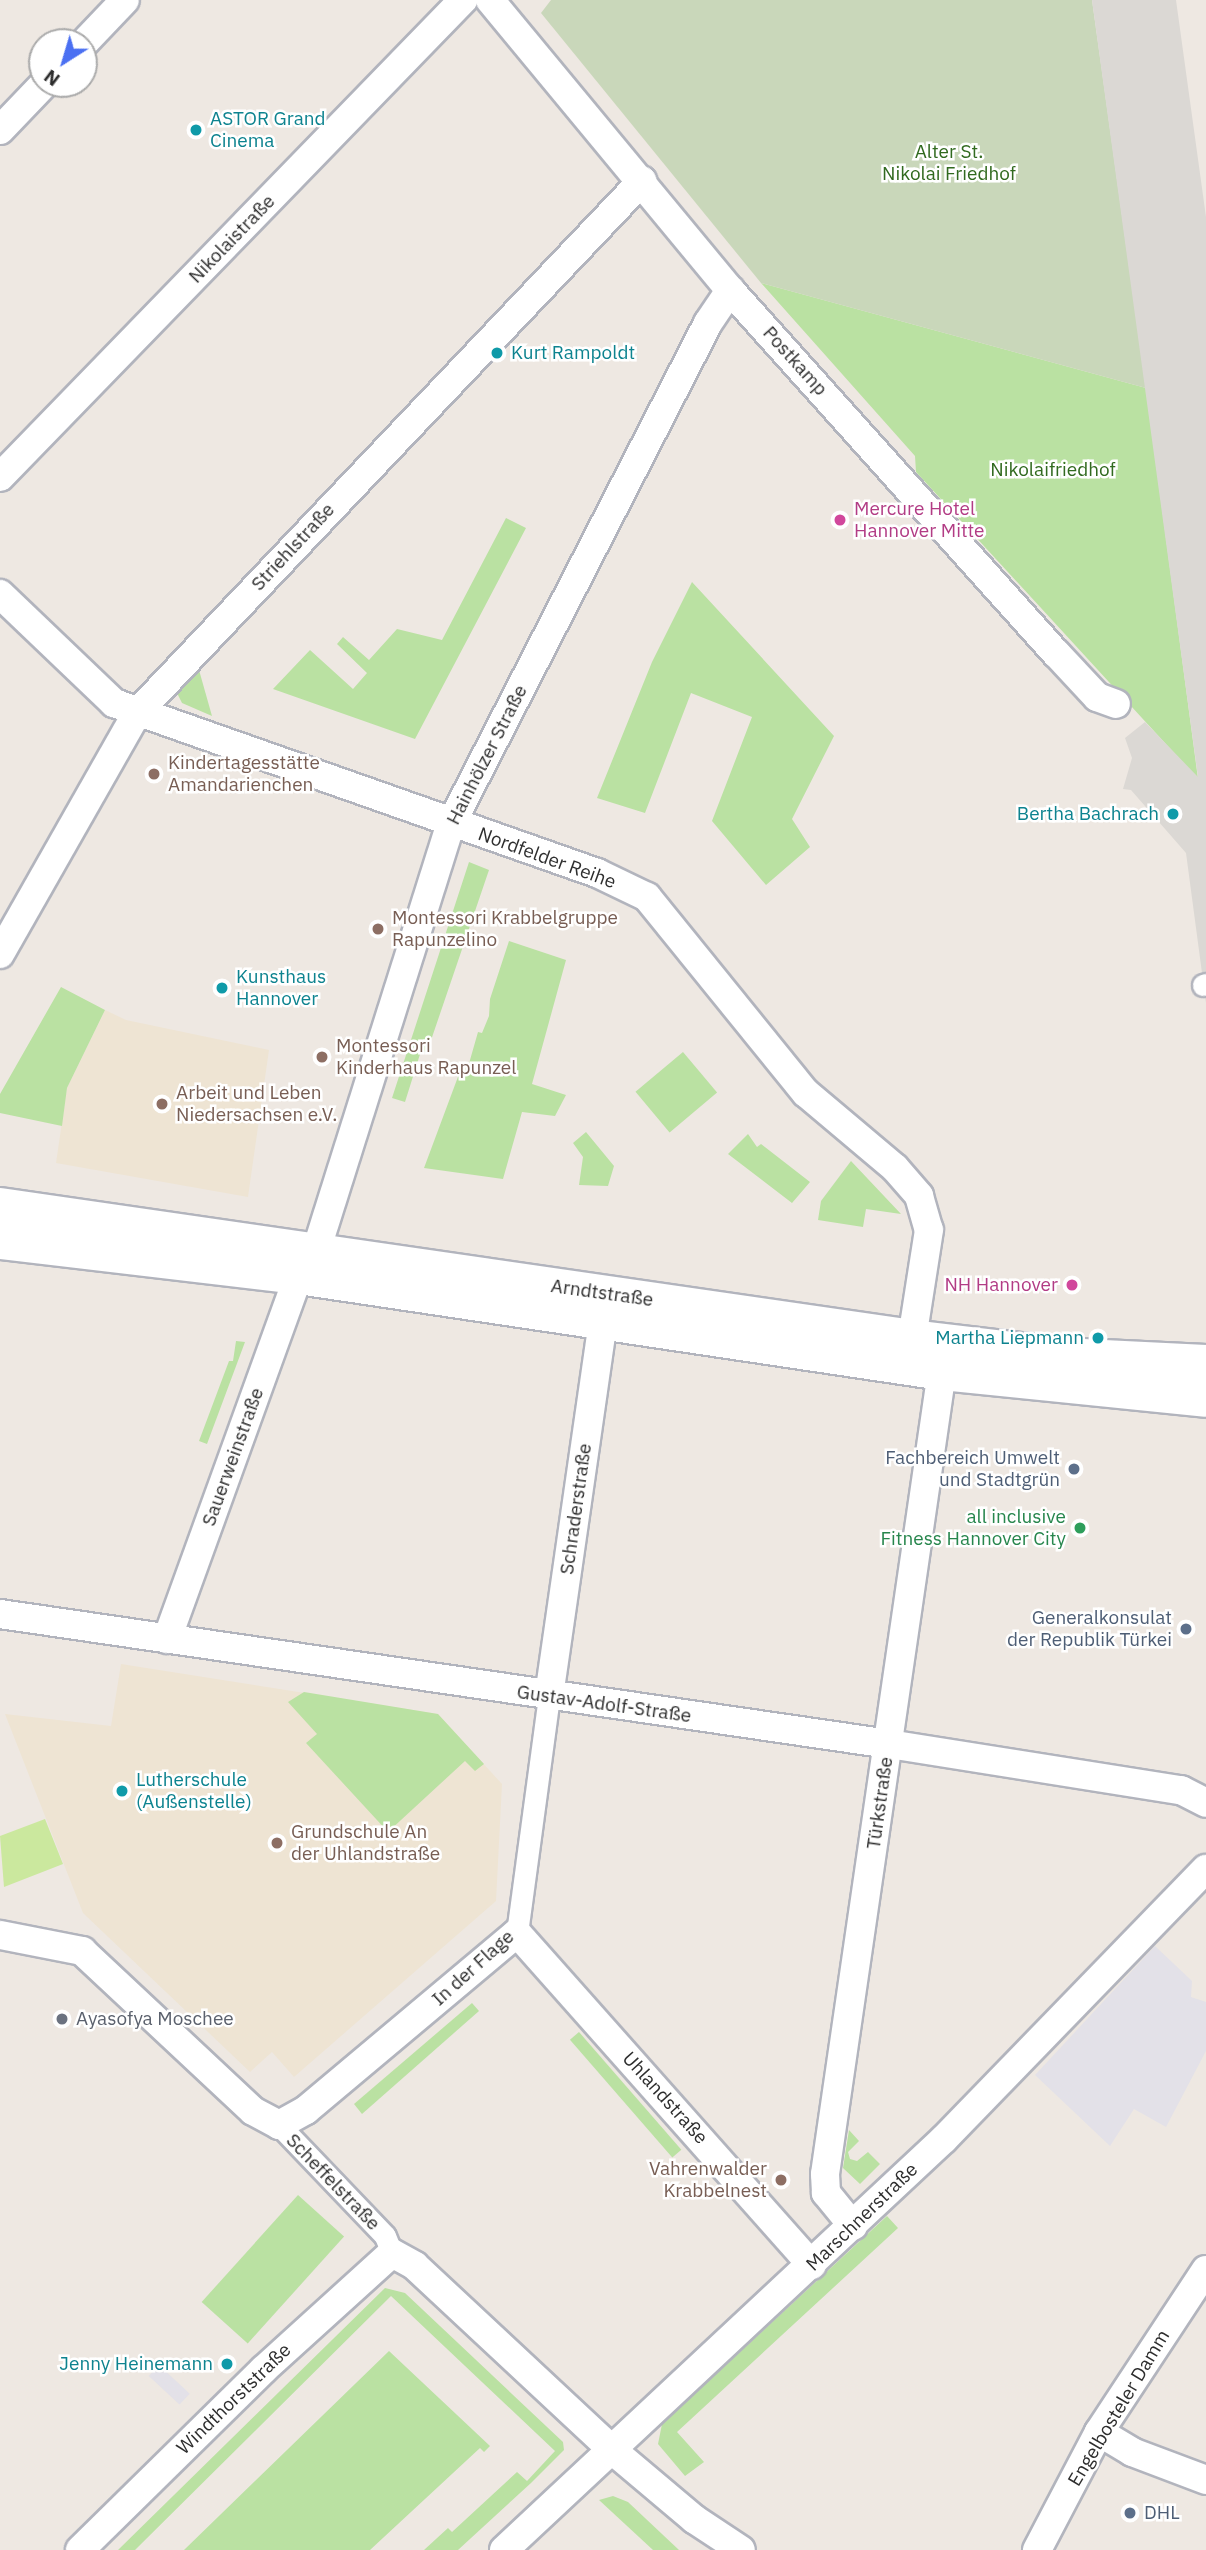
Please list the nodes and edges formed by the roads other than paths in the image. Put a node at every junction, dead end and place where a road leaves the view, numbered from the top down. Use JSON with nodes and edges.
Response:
{"nodes":[{"id":1,"x":125,"y":0,"type":"edge"},
{"id":2,"x":463,"y":0,"type":"edge"},
{"id":3,"x":490,"y":0,"type":"edge"},
{"id":4,"x":98,"y":28,"type":"edge"},
{"id":5,"x":31,"y":98,"type":"edge"},
{"id":6,"x":0,"y":130,"type":"edge"},
{"id":7,"x":642,"y":181,"type":"junction"},
{"id":8,"x":730,"y":290,"type":"junction"},
{"id":9,"x":0,"y":477,"type":"edge"},
{"id":10,"x":0,"y":594,"type":"edge"},
{"id":11,"x":1116,"y":704,"type":"dead end"},
{"id":12,"x":137,"y":713,"type":"junction"},
{"id":13,"x":451,"y":824,"type":"junction"},
{"id":14,"x":0,"y":954,"type":"edge"},
{"id":15,"x":0,"y":1207,"type":"edge"},
{"id":16,"x":0,"y":1240,"type":"edge"},
{"id":17,"x":307,"y":1263,"type":"junction"},
{"id":18,"x":603,"y":1321,"type":"junction"},
{"id":19,"x":912,"y":1339,"type":"junction"},
{"id":20,"x":1206,"y":1364,"type":"edge"},
{"id":21,"x":942,"y":1371,"type":"junction"},
{"id":22,"x":1206,"y":1398,"type":"edge"},
{"id":23,"x":0,"y":1614,"type":"edge"},
{"id":24,"x":167,"y":1639,"type":"junction"},
{"id":25,"x":549,"y":1696,"type":"junction"},
{"id":26,"x":889,"y":1744,"type":"junction"},
{"id":27,"x":1206,"y":1803,"type":"edge"},
{"id":28,"x":1206,"y":1868,"type":"edge"},
{"id":29,"x":517,"y":1933,"type":"junction"},
{"id":30,"x":0,"y":1935,"type":"edge"},
{"id":31,"x":279,"y":2125,"type":"junction"},
{"id":32,"x":853,"y":2226,"type":"junction"},
{"id":33,"x":392,"y":2253,"type":"junction"},
{"id":34,"x":812,"y":2265,"type":"junction"},
{"id":35,"x":1206,"y":2270,"type":"edge"},
{"id":36,"x":1099,"y":2432,"type":"junction"},
{"id":37,"x":611,"y":2449,"type":"junction"},
{"id":38,"x":1206,"y":2480,"type":"edge"},
{"id":39,"x":80,"y":2550,"type":"edge"},
{"id":40,"x":504,"y":2550,"type":"edge"},
{"id":41,"x":741,"y":2550,"type":"edge"},
{"id":42,"x":1037,"y":2550,"type":"edge"}],
"edges":[{"from":1,"to":4,"type":"street"},
{"from":2,"to":9,"type":"street","name":"Nikolaistraße"},
{"from":3,"to":7,"type":"street","name":"Postkamp"},
{"from":5,"to":6,"type":"street"},
{"from":7,"to":8,"type":"street","name":"Postkamp"},
{"from":7,"to":12,"type":"street","name":"Striehlstraße"},
{"from":8,"to":11,"type":"street","name":"Postkamp"},
{"from":8,"to":13,"type":"street","name":"Hainhölzer Straße"},
{"from":10,"to":12,"type":"street","name":"Nordfelder Reihe"},
{"from":12,"to":13,"type":"street","name":"Nordfelder Reihe"},
{"from":12,"to":14,"type":"street","name":"Striehlstraße"},
{"from":13,"to":17,"type":"street","name":"Hainhölzer Straße"},
{"from":13,"to":19,"type":"street","name":"Nordfelder Reihe"},
{"from":15,"to":17,"type":"main road","name":"Arndtstraße"},
{"from":16,"to":17,"type":"main road","name":"Arndtstraße"},
{"from":17,"to":18,"type":"main road","name":"Arndtstraße"},
{"from":17,"to":19,"type":"main road","name":"Arndtstraße"},
{"from":17,"to":24,"type":"street","name":"Sauerweinstraße"},
{"from":18,"to":21,"type":"main road","name":"Arndtstraße"},
{"from":18,"to":25,"type":"street","name":"Schraderstraße"},
{"from":19,"to":20,"type":"main road","name":"Arndtstraße"},
{"from":21,"to":22,"type":"main road","name":"Arndtstraße"},
{"from":21,"to":26,"type":"street","name":"Türkstraße"},
{"from":23,"to":24,"type":"street","name":"Gustav-Adolf-Straße"},
{"from":24,"to":25,"type":"street","name":"Gustav-Adolf-Straße"},
{"from":25,"to":26,"type":"street","name":"Gustav-Adolf-Straße"},
{"from":25,"to":29,"type":"street","name":"In der Flage"},
{"from":26,"to":27,"type":"street","name":"Gustav-Adolf-Straße"},
{"from":26,"to":32,"type":"street","name":"Türkstraße"},
{"from":28,"to":32,"type":"street","name":"Marschnerstraße"},
{"from":29,"to":31,"type":"street","name":"In der Flage"},
{"from":29,"to":34,"type":"street","name":"Uhlandstraße"},
{"from":30,"to":31,"type":"street","name":"Scheffelstraße"},
{"from":31,"to":33,"type":"street","name":"Scheffelstraße"},
{"from":32,"to":34,"type":"street","name":"Marschnerstraße"},
{"from":33,"to":37,"type":"street","name":"Scheffelstraße"},
{"from":33,"to":39,"type":"street","name":"Windthorststraße"},
{"from":34,"to":37,"type":"street","name":"Marschnerstraße"},
{"from":35,"to":36,"type":"street","name":"Engelbosteler Damm"},
{"from":36,"to":38,"type":"street"},
{"from":36,"to":42,"type":"street","name":"Engelbosteler Damm"},
{"from":37,"to":40,"type":"street","name":"Marschnerstraße"},
{"from":37,"to":41,"type":"street","name":"Scheffelstraße"}]}
